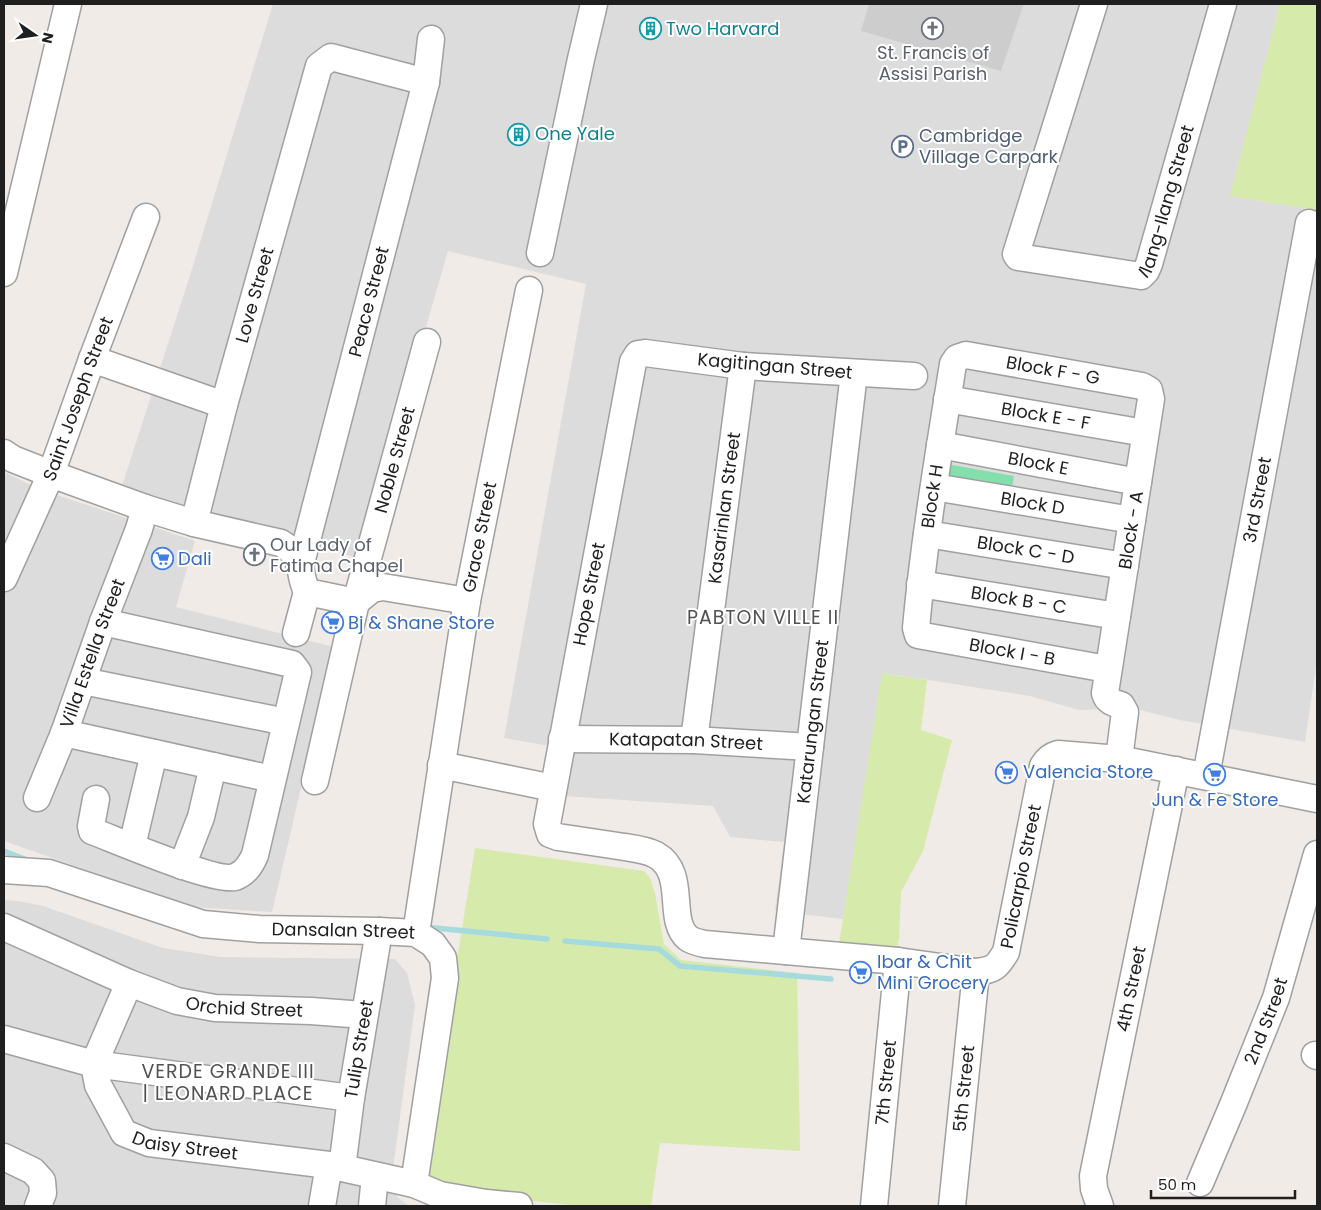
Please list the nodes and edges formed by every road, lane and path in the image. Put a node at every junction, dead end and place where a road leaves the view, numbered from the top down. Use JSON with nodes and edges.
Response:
{"nodes":[{"id":1,"x":68,"y":4,"type":"edge"},
{"id":2,"x":594,"y":4,"type":"edge"},
{"id":3,"x":1094,"y":4,"type":"edge"},
{"id":4,"x":1223,"y":4,"type":"edge"},
{"id":5,"x":431,"y":39,"type":"dead end"},
{"id":6,"x":426,"y":82,"type":"junction"},
{"id":7,"x":146,"y":217,"type":"dead end"},
{"id":8,"x":1309,"y":223,"type":"dead end"},
{"id":9,"x":540,"y":253,"type":"dead end"},
{"id":10,"x":4,"y":273,"type":"edge"},
{"id":11,"x":529,"y":290,"type":"dead end"},
{"id":12,"x":426,"y":342,"type":"dead end"},
{"id":13,"x":638,"y":354,"type":"joint"},
{"id":14,"x":957,"y":358,"type":"joint"},
{"id":15,"x":92,"y":359,"type":"junction"},
{"id":16,"x":743,"y":366,"type":"junction"},
{"id":17,"x":854,"y":373,"type":"junction"},
{"id":18,"x":914,"y":376,"type":"dead end"},
{"id":19,"x":1149,"y":390,"type":"joint"},
{"id":20,"x":948,"y":399,"type":"junction"},
{"id":21,"x":224,"y":405,"type":"junction"},
{"id":22,"x":1145,"y":432,"type":"junction"},
{"id":23,"x":940,"y":445,"type":"junction"},
{"id":24,"x":4,"y":453,"type":"edge"},
{"id":25,"x":51,"y":474,"type":"junction"},
{"id":26,"x":1138,"y":482,"type":"junction"},
{"id":27,"x":934,"y":488,"type":"junction"},
{"id":28,"x":145,"y":508,"type":"junction"},
{"id":29,"x":1132,"y":520,"type":"junction"},
{"id":30,"x":194,"y":523,"type":"junction"},
{"id":31,"x":927,"y":534,"type":"junction"},
{"id":32,"x":301,"y":563,"type":"junction"},
{"id":33,"x":1125,"y":566,"type":"junction"},
{"id":34,"x":4,"y":578,"type":"edge"},
{"id":35,"x":920,"y":584,"type":"junction"},
{"id":36,"x":307,"y":592,"type":"junction"},
{"id":37,"x":467,"y":601,"type":"junction"},
{"id":38,"x":356,"y":602,"type":"junction"},
{"id":39,"x":1117,"y":616,"type":"junction"},
{"id":40,"x":103,"y":622,"type":"junction"},
{"id":41,"x":296,"y":633,"type":"dead end"},
{"id":42,"x":918,"y":635,"type":"joint"},
{"id":43,"x":1107,"y":669,"type":"junction"},
{"id":44,"x":83,"y":681,"type":"junction"},
{"id":45,"x":286,"y":722,"type":"junction"},
{"id":46,"x":64,"y":733,"type":"junction"},
{"id":47,"x":562,"y":739,"type":"junction"},
{"id":48,"x":694,"y":740,"type":"junction"},
{"id":49,"x":810,"y":747,"type":"junction"},
{"id":50,"x":154,"y":753,"type":"junction"},
{"id":51,"x":1119,"y":759,"type":"junction"},
{"id":52,"x":441,"y":765,"type":"junction"},
{"id":53,"x":213,"y":766,"type":"junction"},
{"id":54,"x":1176,"y":770,"type":"junction"},
{"id":55,"x":1206,"y":776,"type":"junction"},
{"id":56,"x":272,"y":780,"type":"junction"},
{"id":57,"x":315,"y":781,"type":"dead end"},
{"id":58,"x":553,"y":788,"type":"junction"},
{"id":59,"x":37,"y":798,"type":"dead end"},
{"id":60,"x":96,"y":799,"type":"dead end"},
{"id":61,"x":1317,"y":799,"type":"edge"},
{"id":62,"x":550,"y":834,"type":"joint"},
{"id":63,"x":132,"y":846,"type":"junction"},
{"id":64,"x":1317,"y":854,"type":"edge"},
{"id":65,"x":182,"y":866,"type":"junction"},
{"id":66,"x":4,"y":870,"type":"edge"},
{"id":67,"x":4,"y":927,"type":"edge"},
{"id":68,"x":379,"y":931,"type":"junction"},
{"id":69,"x":416,"y":934,"type":"junction"},
{"id":70,"x":786,"y":951,"type":"junction"},
{"id":71,"x":898,"y":961,"type":"junction"},
{"id":72,"x":976,"y":972,"type":"junction"},
{"id":73,"x":129,"y":983,"type":"junction"},
{"id":74,"x":364,"y":1015,"type":"junction"},
{"id":75,"x":4,"y":1039,"type":"edge"},
{"id":76,"x":94,"y":1064,"type":"junction"},
{"id":77,"x":351,"y":1098,"type":"junction"},
{"id":78,"x":4,"y":1158,"type":"edge"},
{"id":79,"x":335,"y":1167,"type":"junction"},
{"id":80,"x":375,"y":1176,"type":"junction"},
{"id":81,"x":1200,"y":1183,"type":"dead end"},
{"id":82,"x":414,"y":1184,"type":"junction"},
{"id":83,"x":439,"y":1201,"type":"edge"},
{"id":84,"x":486,"y":1205,"type":"edge"},
{"id":85,"x":38,"y":1206,"type":"edge"},
{"id":86,"x":322,"y":1206,"type":"edge"},
{"id":87,"x":372,"y":1206,"type":"edge"},
{"id":88,"x":519,"y":1206,"type":"edge"},
{"id":89,"x":874,"y":1206,"type":"edge"},
{"id":90,"x":952,"y":1206,"type":"edge"},
{"id":91,"x":1100,"y":1206,"type":"edge"}],
"edges":[{"from":1,"to":10,"type":"street"},
{"from":2,"to":9,"type":"street"},
{"from":3,"to":4,"type":"street","name":"Ilang-Ilang Street"},
{"from":5,"to":6,"type":"street","name":"Peace Street"},
{"from":6,"to":21,"type":"street","name":"Love Street"},
{"from":6,"to":32,"type":"street","name":"Peace Street"},
{"from":7,"to":15,"type":"street","name":"Saint Joseph Street"},
{"from":8,"to":55,"type":"street","name":"3rd Street"},
{"from":11,"to":37,"type":"street","name":"Grace Street"},
{"from":12,"to":38,"type":"street","name":"Noble Street"},
{"from":13,"to":16,"type":"street","name":"Kagitingan Street"},
{"from":13,"to":47,"type":"street","name":"Hope Street"},
{"from":14,"to":19,"type":"street","name":"Block F - G"},
{"from":14,"to":20,"type":"street","name":"Block H"},
{"from":15,"to":21,"type":"street"},
{"from":15,"to":25,"type":"street","name":"Saint Joseph Street"},
{"from":16,"to":17,"type":"street","name":"Kagitingan Street"},
{"from":16,"to":48,"type":"street","name":"Kasarinlan Street"},
{"from":17,"to":18,"type":"street","name":"Kagitingan Street"},
{"from":17,"to":49,"type":"street","name":"Katarungan Street"},
{"from":19,"to":22,"type":"street","name":"Block - A"},
{"from":20,"to":22,"type":"street","name":"Block E - F"},
{"from":20,"to":23,"type":"street","name":"Block H"},
{"from":21,"to":30,"type":"street","name":"Love Street"},
{"from":22,"to":26,"type":"street","name":"Block - A"},
{"from":23,"to":26,"type":"street","name":"Block E"},
{"from":23,"to":27,"type":"street","name":"Block H"},
{"from":24,"to":25,"type":"street"},
{"from":25,"to":28,"type":"street"},
{"from":25,"to":34,"type":"street","name":"Saint Joseph Street"},
{"from":26,"to":29,"type":"street","name":"Block - A"},
{"from":27,"to":29,"type":"street","name":"Block D"},
{"from":27,"to":31,"type":"street","name":"Block H"},
{"from":28,"to":30,"type":"street"},
{"from":28,"to":40,"type":"street","name":"Villa Estella Street"},
{"from":29,"to":33,"type":"street","name":"Block - A"},
{"from":30,"to":32,"type":"street"},
{"from":31,"to":33,"type":"street","name":"Block C - D"},
{"from":31,"to":35,"type":"street","name":"Block H"},
{"from":32,"to":36,"type":"street"},
{"from":33,"to":39,"type":"street","name":"Block - A"},
{"from":35,"to":39,"type":"street","name":"Block B - C"},
{"from":35,"to":42,"type":"street","name":"Block H"},
{"from":36,"to":38,"type":"street"},
{"from":36,"to":41,"type":"street"},
{"from":37,"to":38,"type":"street"},
{"from":37,"to":52,"type":"street","name":"Grace Street"},
{"from":38,"to":57,"type":"street","name":"Noble Street"},
{"from":39,"to":43,"type":"street","name":"Block - A"},
{"from":40,"to":44,"type":"street","name":"Villa Estella Street"},
{"from":40,"to":45,"type":"street"},
{"from":42,"to":43,"type":"street","name":"Block I - B"},
{"from":43,"to":51,"type":"street"},
{"from":44,"to":45,"type":"street"},
{"from":44,"to":46,"type":"street","name":"Villa Estella Street"},
{"from":45,"to":56,"type":"street"},
{"from":46,"to":50,"type":"street"},
{"from":46,"to":59,"type":"street","name":"Villa Estella Street"},
{"from":47,"to":48,"type":"street","name":"Katapatan Street"},
{"from":47,"to":58,"type":"street","name":"Hope Street"},
{"from":48,"to":49,"type":"street","name":"Katapatan Street"},
{"from":49,"to":70,"type":"street","name":"Katarungan Street"},
{"from":50,"to":53,"type":"street"},
{"from":50,"to":63,"type":"street"},
{"from":51,"to":54,"type":"street","name":"Policarpio Street"},
{"from":51,"to":72,"type":"street","name":"Policarpio Street"},
{"from":52,"to":58,"type":"street"},
{"from":52,"to":69,"type":"street","name":"Grace Street"},
{"from":53,"to":56,"type":"street"},
{"from":53,"to":65,"type":"street"},
{"from":54,"to":55,"type":"street","name":"Policarpio Street"},
{"from":54,"to":91,"type":"street","name":"4th Street"},
{"from":55,"to":61,"type":"street","name":"Policarpio Street"},
{"from":56,"to":65,"type":"street"},
{"from":58,"to":62,"type":"street","name":"Hope Street"},
{"from":60,"to":63,"type":"street"},
{"from":62,"to":70,"type":"street","name":"Policarpio Street"},
{"from":63,"to":65,"type":"street"},
{"from":64,"to":81,"type":"street","name":"2nd Street"},
{"from":66,"to":68,"type":"street","name":"Dansalan Street"},
{"from":67,"to":73,"type":"street","name":"Orchid Street"},
{"from":68,"to":69,"type":"street","name":"Dansalan Street"},
{"from":68,"to":74,"type":"street","name":"Tulip Street"},
{"from":69,"to":82,"type":"street","name":"Dansalan Street"},
{"from":70,"to":71,"type":"street","name":"Policarpio Street"},
{"from":71,"to":72,"type":"street","name":"Policarpio Street"},
{"from":71,"to":89,"type":"street","name":"7th Street"},
{"from":72,"to":90,"type":"street","name":"5th Street"},
{"from":73,"to":74,"type":"street","name":"Orchid Street"},
{"from":73,"to":76,"type":"street"},
{"from":74,"to":77,"type":"street","name":"Tulip Street"},
{"from":75,"to":76,"type":"street"},
{"from":76,"to":77,"type":"street"},
{"from":76,"to":79,"type":"street","name":"Daisy Street"},
{"from":77,"to":79,"type":"street","name":"Tulip Street"},
{"from":78,"to":85,"type":"street"},
{"from":79,"to":80,"type":"street","name":"Daisy Street"},
{"from":79,"to":86,"type":"street","name":"Tulip Street"},
{"from":80,"to":82,"type":"street","name":"Daisy Street"},
{"from":80,"to":87,"type":"street"},
{"from":82,"to":83,"type":"street"},
{"from":83,"to":84,"type":"street"},
{"from":84,"to":88,"type":"street"}]}
